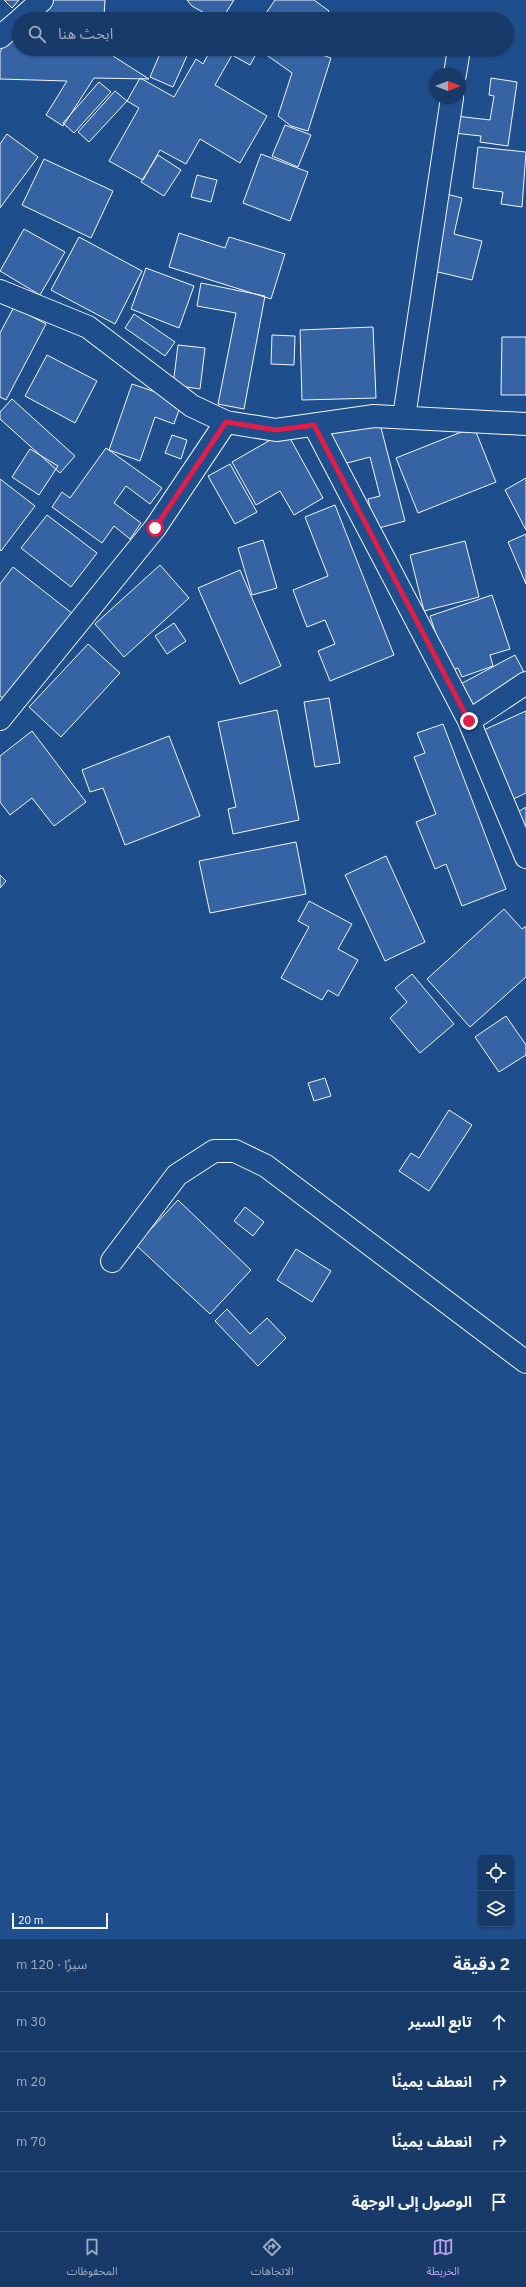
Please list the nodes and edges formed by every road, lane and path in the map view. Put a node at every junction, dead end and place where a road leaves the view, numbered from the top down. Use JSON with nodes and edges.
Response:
{"nodes":[{"id":1,"x":42,"y":0,"type":"edge"},
{"id":2,"x":29,"y":12,"type":"edge"},
{"id":3,"x":12,"y":27,"type":"edge"},
{"id":4,"x":0,"y":37,"type":"edge"},
{"id":5,"x":458,"y":56,"type":"edge"},
{"id":6,"x":456,"y":68,"type":"edge"},
{"id":7,"x":451,"y":104,"type":"edge"},
{"id":8,"x":0,"y":291,"type":"edge"},
{"id":9,"x":404,"y":417,"type":"junction"},
{"id":10,"x":226,"y":422,"type":"junction"},
{"id":11,"x":526,"y":424,"type":"edge"},
{"id":12,"x":314,"y":425,"type":"junction"},
{"id":13,"x":526,"y":683,"type":"edge"},
{"id":14,"x":0,"y":719,"type":"edge"},
{"id":15,"x":469,"y":721,"type":"junction"},
{"id":16,"x":526,"y":857,"type":"edge"},
{"id":17,"x":112,"y":1261,"type":"dead end"},
{"id":18,"x":526,"y":1362,"type":"edge"}],
"edges":[{"from":1,"to":2,"type":"street"},
{"from":3,"to":4,"type":"street"},
{"from":5,"to":6,"type":"street"},
{"from":7,"to":9,"type":"street"},
{"from":8,"to":10,"type":"street"},
{"from":9,"to":11,"type":"street"},
{"from":9,"to":12,"type":"street"},
{"from":10,"to":12,"type":"street"},
{"from":10,"to":14,"type":"street"},
{"from":12,"to":15,"type":"street"},
{"from":13,"to":15,"type":"street"},
{"from":15,"to":16,"type":"street"},
{"from":17,"to":18,"type":"street"}]}
